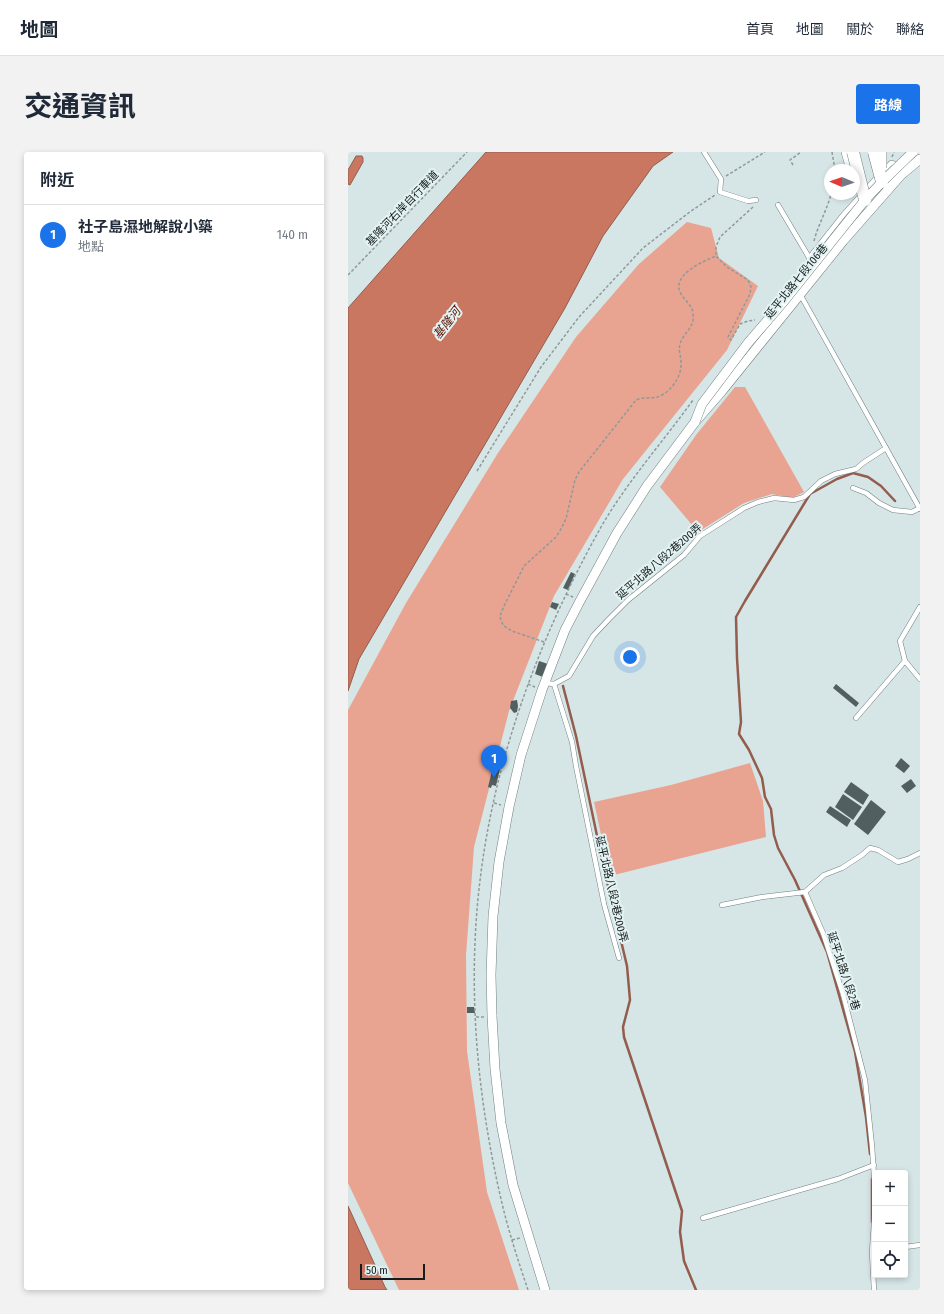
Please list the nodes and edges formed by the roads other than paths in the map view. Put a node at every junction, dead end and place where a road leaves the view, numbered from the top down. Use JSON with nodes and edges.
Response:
{"nodes":[{"id":1,"x":704,"y":152,"type":"edge"},
{"id":2,"x":846,"y":152,"type":"edge"},
{"id":3,"x":853,"y":152,"type":"edge"},
{"id":4,"x":874,"y":152,"type":"edge"},
{"id":5,"x":882,"y":152,"type":"edge"},
{"id":6,"x":913,"y":152,"type":"edge"},
{"id":7,"x":917,"y":152,"type":"edge"},
{"id":8,"x":920,"y":159,"type":"edge"},
{"id":9,"x":849,"y":164,"type":"edge"},
{"id":10,"x":882,"y":182,"type":"junction"},
{"id":11,"x":860,"y":190,"type":"edge"},
{"id":12,"x":865,"y":200,"type":"junction"},
{"id":13,"x":757,"y":202,"type":"road end"},
{"id":14,"x":778,"y":205,"type":"dead end"},
{"id":15,"x":809,"y":258,"type":"junction"},
{"id":16,"x":798,"y":298,"type":"junction"},
{"id":17,"x":694,"y":422,"type":"junction"},
{"id":18,"x":886,"y":448,"type":"junction"},
{"id":19,"x":853,"y":488,"type":"dead end"},
{"id":20,"x":920,"y":509,"type":"edge"},
{"id":21,"x":920,"y":607,"type":"edge"},
{"id":22,"x":905,"y":660,"type":"junction"},
{"id":23,"x":920,"y":679,"type":"edge"},
{"id":24,"x":550,"y":684,"type":"junction"},
{"id":25,"x":856,"y":718,"type":"dead end"},
{"id":26,"x":920,"y":853,"type":"edge"},
{"id":27,"x":805,"y":892,"type":"junction"},
{"id":28,"x":722,"y":905,"type":"dead end"},
{"id":29,"x":619,"y":958,"type":"dead end"},
{"id":30,"x":874,"y":1165,"type":"junction"},
{"id":31,"x":874,"y":1170,"type":"edge"},
{"id":32,"x":703,"y":1218,"type":"dead end"},
{"id":33,"x":920,"y":1245,"type":"edge"},
{"id":34,"x":908,"y":1247,"type":"edge"},
{"id":35,"x":874,"y":1278,"type":"edge"},
{"id":36,"x":545,"y":1290,"type":"edge"},
{"id":37,"x":874,"y":1290,"type":"edge"}],
"edges":[{"from":1,"to":13,"type":"lane"},
{"from":2,"to":9,"type":"street"},
{"from":3,"to":12,"type":"street","bridge":true},
{"from":4,"to":10,"type":"street","bridge":true},
{"from":5,"to":10,"type":"street","bridge":true},
{"from":6,"to":10,"type":"street","bridge":true},
{"from":7,"to":15,"type":"lane"},
{"from":8,"to":16,"type":"street","name":"延平北路七段106巷"},
{"from":10,"to":12,"type":"street","bridge":true},
{"from":11,"to":12,"type":"street","bridge":true},
{"from":12,"to":17,"type":"street","bridge":true},
{"from":14,"to":15,"type":"lane"},
{"from":15,"to":16,"type":"lane"},
{"from":16,"to":17,"type":"street","name":"延平北路七段106巷"},
{"from":16,"to":18,"type":"lane"},
{"from":17,"to":24,"type":"street"},
{"from":18,"to":20,"type":"lane"},
{"from":18,"to":24,"type":"lane","name":"延平北路八段2巷200弄"},
{"from":19,"to":20,"type":"lane"},
{"from":21,"to":22,"type":"lane"},
{"from":22,"to":23,"type":"lane"},
{"from":22,"to":25,"type":"lane"},
{"from":24,"to":29,"type":"lane","name":"延平北路八段2巷200弄"},
{"from":24,"to":36,"type":"street"},
{"from":26,"to":27,"type":"lane"},
{"from":27,"to":28,"type":"lane"},
{"from":27,"to":30,"type":"lane","name":"延平北路八段2巷"},
{"from":30,"to":31,"type":"lane","name":"延平北路八段2巷"},
{"from":30,"to":32,"type":"lane"},
{"from":33,"to":34,"type":"lane"},
{"from":35,"to":37,"type":"lane"}]}
